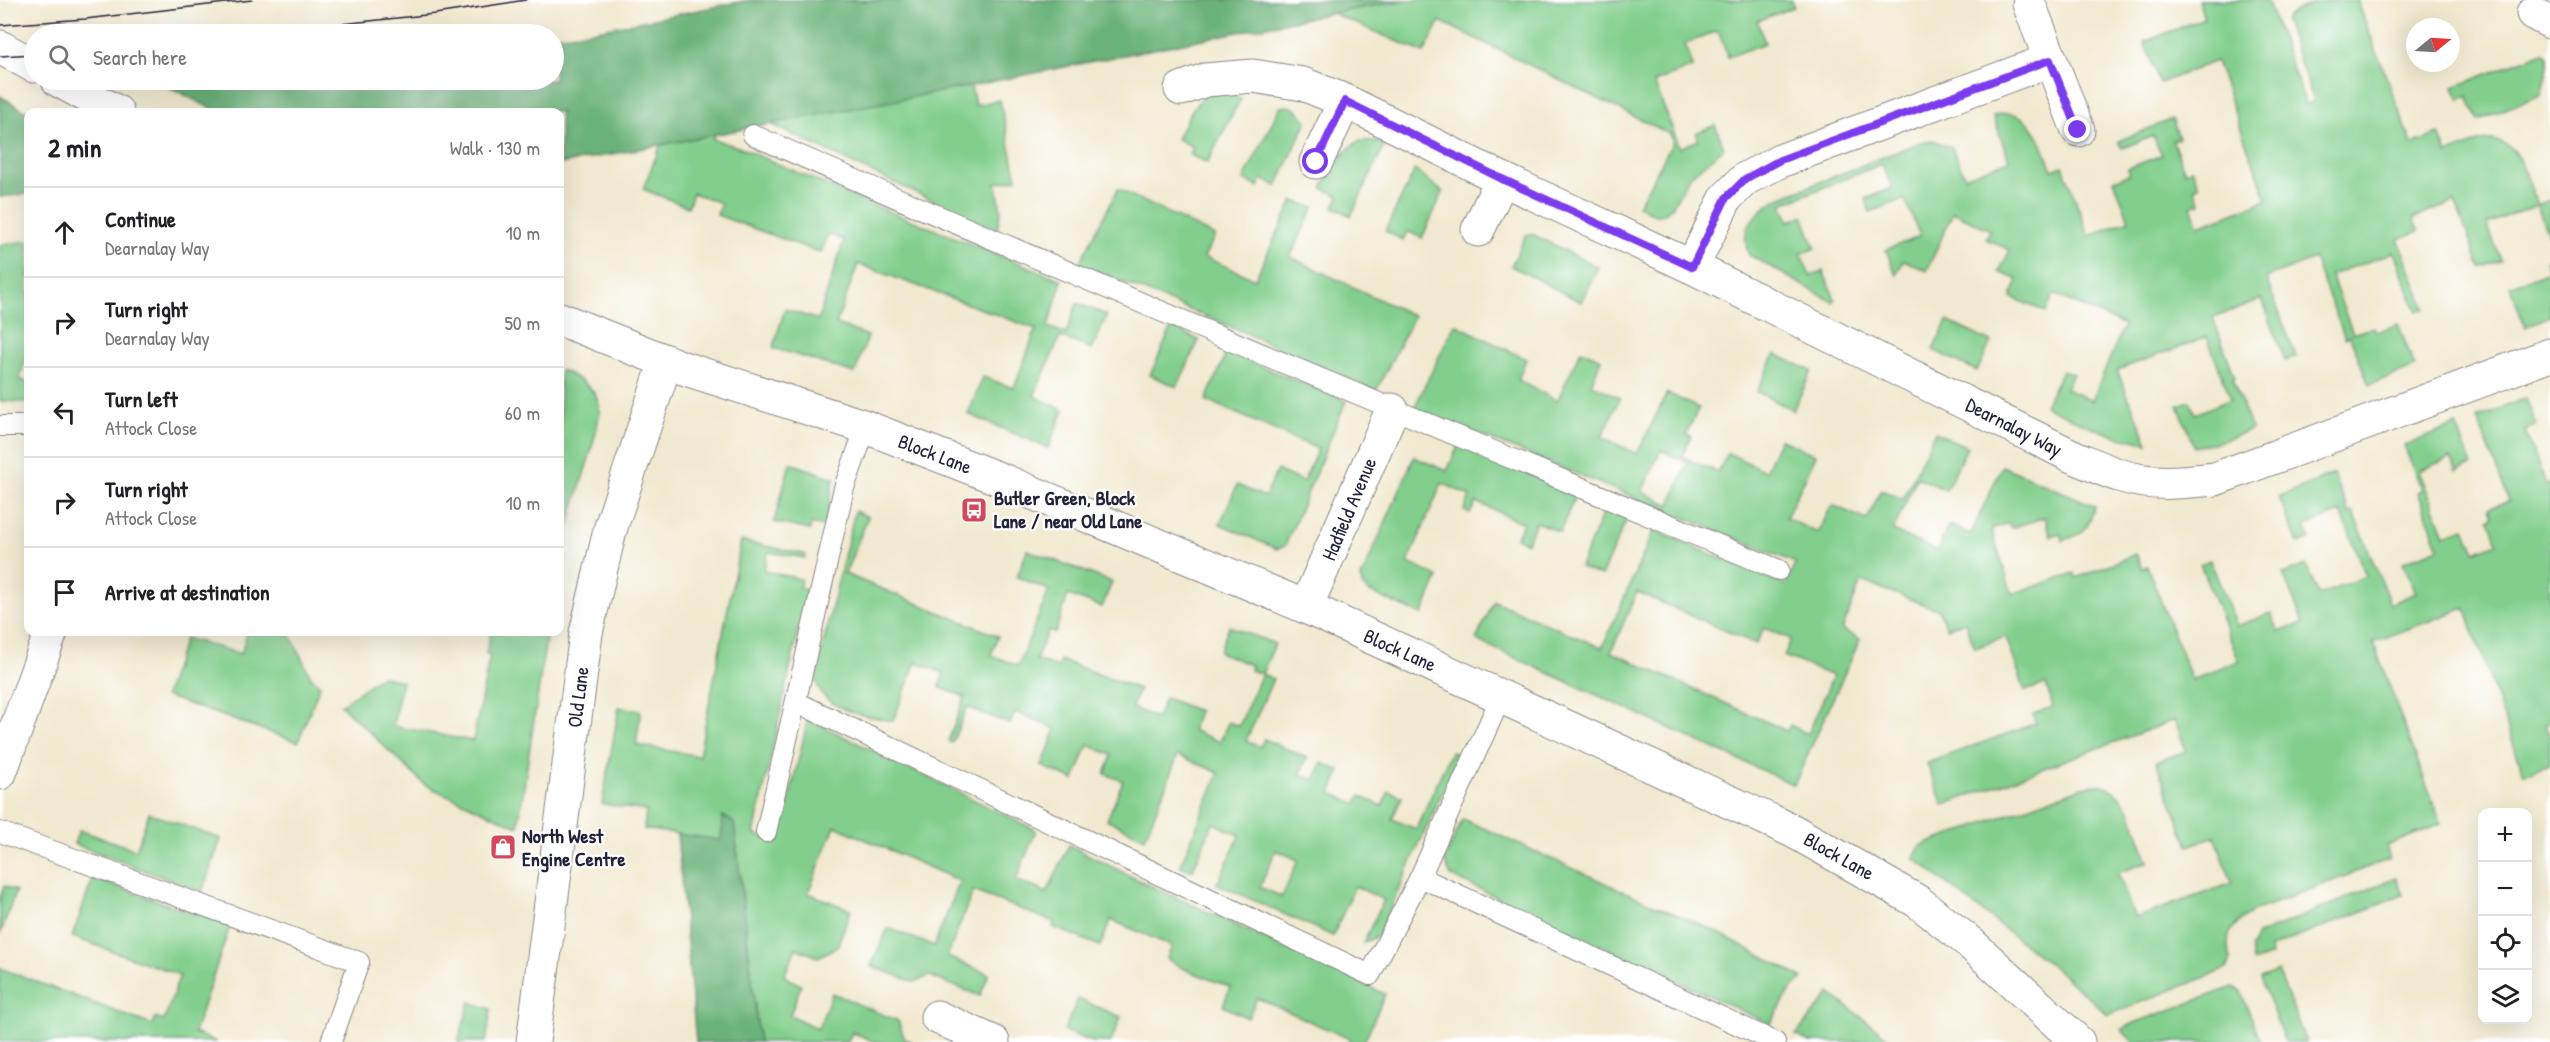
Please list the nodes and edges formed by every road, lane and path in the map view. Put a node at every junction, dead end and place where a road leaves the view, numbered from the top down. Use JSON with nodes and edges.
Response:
{"nodes":[{"id":1,"x":2029,"y":4,"type":"dead end"},
{"id":2,"x":0,"y":47,"type":"edge"},
{"id":3,"x":24,"y":60,"type":"edge"},
{"id":4,"x":2050,"y":60,"type":"junction"},
{"id":5,"x":1181,"y":89,"type":"dead end"},
{"id":6,"x":76,"y":90,"type":"edge"},
{"id":7,"x":1345,"y":101,"type":"junction"},
{"id":8,"x":110,"y":108,"type":"edge"},
{"id":9,"x":2078,"y":130,"type":"dead end"},
{"id":10,"x":753,"y":135,"type":"dead end"},
{"id":11,"x":1316,"y":162,"type":"dead end"},
{"id":12,"x":1502,"y":179,"type":"junction"},
{"id":13,"x":1478,"y":230,"type":"dead end"},
{"id":14,"x":1692,"y":267,"type":"junction"},
{"id":15,"x":564,"y":321,"type":"edge"},
{"id":16,"x":2550,"y":355,"type":"edge"},
{"id":17,"x":666,"y":361,"type":"junction"},
{"id":18,"x":1392,"y":410,"type":"junction"},
{"id":19,"x":0,"y":426,"type":"edge"},
{"id":20,"x":24,"y":426,"type":"edge"},
{"id":21,"x":866,"y":427,"type":"junction"},
{"id":22,"x":1779,"y":570,"type":"dead end"},
{"id":23,"x":1306,"y":607,"type":"junction"},
{"id":24,"x":50,"y":636,"type":"edge"},
{"id":25,"x":1502,"y":697,"type":"junction"},
{"id":26,"x":796,"y":702,"type":"junction"},
{"id":27,"x":0,"y":773,"type":"edge"},
{"id":28,"x":0,"y":832,"type":"edge"},
{"id":29,"x":766,"y":832,"type":"dead end"},
{"id":30,"x":1420,"y":876,"type":"junction"},
{"id":31,"x":937,"y":1017,"type":"dead end"},
{"id":32,"x":331,"y":1042,"type":"edge"},
{"id":33,"x":533,"y":1042,"type":"edge"},
{"id":34,"x":993,"y":1042,"type":"edge"},
{"id":35,"x":1775,"y":1042,"type":"edge"},
{"id":36,"x":2078,"y":1042,"type":"edge"}],
"edges":[{"from":1,"to":4,"type":"street"},
{"from":2,"to":3,"type":"street"},
{"from":4,"to":9,"type":"street"},
{"from":4,"to":14,"type":"street"},
{"from":5,"to":7,"type":"street","name":"Dearnalay Way"},
{"from":6,"to":8,"type":"street"},
{"from":7,"to":11,"type":"street"},
{"from":7,"to":12,"type":"street","name":"Dearnalay Way"},
{"from":10,"to":18,"type":"lane"},
{"from":12,"to":13,"type":"street"},
{"from":12,"to":14,"type":"street","name":"Dearnalay Way"},
{"from":14,"to":16,"type":"street","name":"Dearnalay Way"},
{"from":15,"to":17,"type":"street","name":"Block Lane"},
{"from":17,"to":21,"type":"street","name":"Block Lane"},
{"from":17,"to":33,"type":"street","name":"Old Lane"},
{"from":18,"to":22,"type":"lane"},
{"from":18,"to":23,"type":"street","name":"Hadfield Avenue"},
{"from":19,"to":20,"type":"lane"},
{"from":21,"to":23,"type":"street","name":"Block Lane"},
{"from":21,"to":26,"type":"lane"},
{"from":23,"to":25,"type":"street","name":"Block Lane"},
{"from":24,"to":27,"type":"street"},
{"from":25,"to":30,"type":"lane"},
{"from":25,"to":36,"type":"street","name":"Block Lane"},
{"from":26,"to":29,"type":"lane"},
{"from":26,"to":30,"type":"lane"},
{"from":28,"to":32,"type":"lane"},
{"from":30,"to":35,"type":"lane"},
{"from":31,"to":34,"type":"street"}]}
